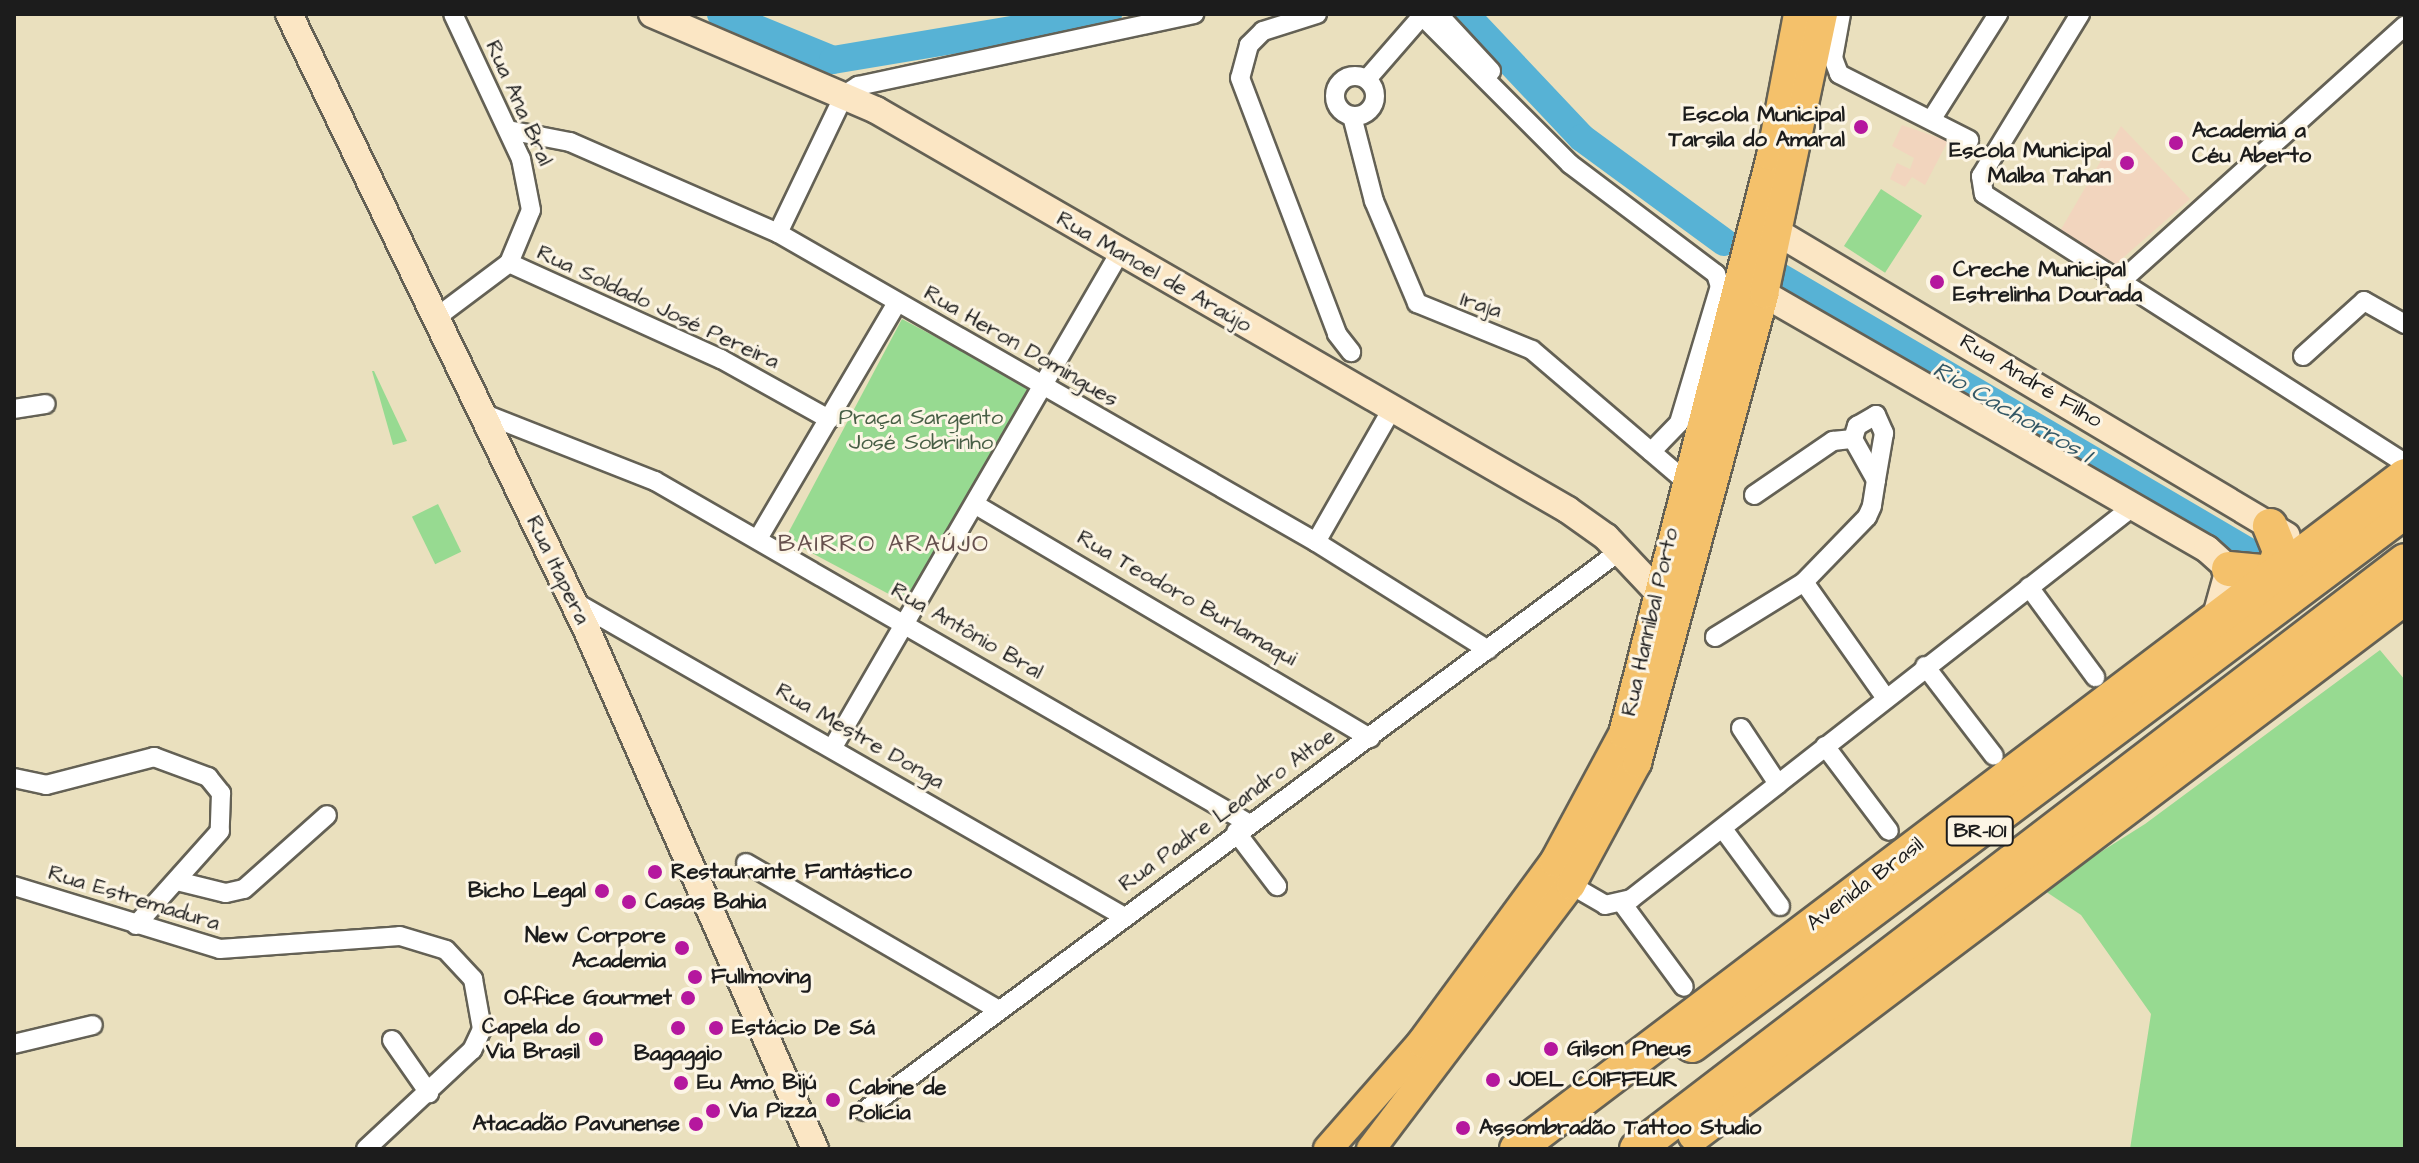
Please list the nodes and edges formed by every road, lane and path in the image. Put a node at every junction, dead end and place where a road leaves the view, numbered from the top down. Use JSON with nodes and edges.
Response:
{"nodes":[{"id":1,"x":289,"y":14,"type":"edge"},
{"id":2,"x":453,"y":14,"type":"edge"},
{"id":3,"x":652,"y":14,"type":"edge"},
{"id":4,"x":1194,"y":14,"type":"edge"},
{"id":5,"x":1317,"y":14,"type":"edge"},
{"id":6,"x":1798,"y":14,"type":"edge"},
{"id":7,"x":1823,"y":14,"type":"edge"},
{"id":8,"x":1841,"y":14,"type":"edge"},
{"id":9,"x":1998,"y":14,"type":"edge"},
{"id":10,"x":2080,"y":14,"type":"edge"},
{"id":11,"x":1427,"y":15,"type":"edge"},
{"id":12,"x":2405,"y":26,"type":"edge"},
{"id":13,"x":1367,"y":79,"type":"junction"},
{"id":14,"x":844,"y":95,"type":"junction"},
{"id":15,"x":1352,"y":116,"type":"junction"},
{"id":16,"x":1933,"y":117,"type":"junction"},
{"id":17,"x":508,"y":130,"type":"junction"},
{"id":18,"x":1969,"y":140,"type":"dead end"},
{"id":19,"x":1753,"y":219,"type":"junction"},
{"id":20,"x":1779,"y":230,"type":"junction"},
{"id":21,"x":778,"y":233,"type":"junction"},
{"id":22,"x":1120,"y":252,"type":"junction"},
{"id":23,"x":509,"y":263,"type":"junction"},
{"id":24,"x":1737,"y":278,"type":"junction"},
{"id":25,"x":2118,"y":284,"type":"junction"},
{"id":26,"x":1764,"y":294,"type":"junction"},
{"id":27,"x":897,"y":303,"type":"junction"},
{"id":28,"x":437,"y":317,"type":"junction"},
{"id":29,"x":2405,"y":324,"type":"edge"},
{"id":30,"x":1351,"y":352,"type":"dead end"},
{"id":31,"x":2303,"y":356,"type":"dead end"},
{"id":32,"x":1042,"y":387,"type":"junction"},
{"id":33,"x":46,"y":404,"type":"dead end"},
{"id":34,"x":14,"y":409,"type":"edge"},
{"id":35,"x":1392,"y":409,"type":"junction"},
{"id":36,"x":482,"y":413,"type":"junction"},
{"id":37,"x":829,"y":419,"type":"junction"},
{"id":38,"x":1853,"y":439,"type":"junction"},
{"id":39,"x":1651,"y":452,"type":"junction"},
{"id":40,"x":2405,"y":463,"type":"edge"},
{"id":41,"x":2405,"y":476,"type":"edge"},
{"id":42,"x":1683,"y":479,"type":"junction"},
{"id":43,"x":1876,"y":480,"type":"junction"},
{"id":44,"x":1754,"y":495,"type":"dead end"},
{"id":45,"x":976,"y":505,"type":"junction"},
{"id":46,"x":2133,"y":507,"type":"junction"},
{"id":47,"x":2405,"y":511,"type":"edge"},
{"id":48,"x":2270,"y":526,"type":"junction"},
{"id":49,"x":759,"y":537,"type":"junction"},
{"id":50,"x":1316,"y":542,"type":"junction"},
{"id":51,"x":2307,"y":548,"type":"junction"},
{"id":52,"x":2405,"y":561,"type":"edge"},
{"id":53,"x":2232,"y":571,"type":"junction"},
{"id":54,"x":1642,"y":572,"type":"junction"},
{"id":55,"x":2273,"y":573,"type":"junction"},
{"id":56,"x":1804,"y":582,"type":"junction"},
{"id":57,"x":1688,"y":584,"type":"junction"},
{"id":58,"x":2029,"y":587,"type":"junction"},
{"id":59,"x":2405,"y":597,"type":"edge"},
{"id":60,"x":572,"y":601,"type":"junction"},
{"id":61,"x":1680,"y":614,"type":"junction"},
{"id":62,"x":2216,"y":616,"type":"junction"},
{"id":63,"x":905,"y":623,"type":"junction"},
{"id":64,"x":1715,"y":637,"type":"dead end"},
{"id":65,"x":1488,"y":650,"type":"junction"},
{"id":66,"x":1925,"y":666,"type":"junction"},
{"id":67,"x":2095,"y":677,"type":"dead end"},
{"id":68,"x":1885,"y":697,"type":"junction"},
{"id":69,"x":1741,"y":728,"type":"dead end"},
{"id":70,"x":1370,"y":738,"type":"junction"},
{"id":71,"x":1825,"y":746,"type":"junction"},
{"id":72,"x":833,"y":747,"type":"junction"},
{"id":73,"x":1994,"y":756,"type":"dead end"},
{"id":74,"x":14,"y":778,"type":"edge"},
{"id":75,"x":1778,"y":784,"type":"junction"},
{"id":76,"x":327,"y":815,"type":"dead end"},
{"id":77,"x":1242,"y":827,"type":"junction"},
{"id":78,"x":1723,"y":829,"type":"junction"},
{"id":79,"x":1889,"y":831,"type":"dead end"},
{"id":80,"x":746,"y":863,"type":"dead end"},
{"id":81,"x":177,"y":881,"type":"junction"},
{"id":82,"x":1571,"y":885,"type":"junction"},
{"id":83,"x":1277,"y":886,"type":"dead end"},
{"id":84,"x":16,"y":893,"type":"edge"},
{"id":85,"x":1622,"y":903,"type":"junction"},
{"id":86,"x":1780,"y":906,"type":"dead end"},
{"id":87,"x":1121,"y":915,"type":"junction"},
{"id":88,"x":136,"y":925,"type":"junction"},
{"id":89,"x":1684,"y":987,"type":"dead end"},
{"id":90,"x":995,"y":1008,"type":"junction"},
{"id":91,"x":1811,"y":1015,"type":"junction"},
{"id":92,"x":93,"y":1025,"type":"dead end"},
{"id":93,"x":392,"y":1040,"type":"dead end"},
{"id":94,"x":1421,"y":1043,"type":"junction"},
{"id":95,"x":14,"y":1044,"type":"edge"},
{"id":96,"x":429,"y":1093,"type":"junction"},
{"id":97,"x":1741,"y":1099,"type":"junction"},
{"id":98,"x":1402,"y":1109,"type":"junction"},
{"id":99,"x":864,"y":1111,"type":"dead end"},
{"id":100,"x":1556,"y":1133,"type":"edge"},
{"id":101,"x":817,"y":1144,"type":"edge"},
{"id":102,"x":366,"y":1149,"type":"edge"},
{"id":103,"x":1328,"y":1149,"type":"edge"},
{"id":104,"x":1371,"y":1149,"type":"edge"},
{"id":105,"x":1517,"y":1149,"type":"edge"},
{"id":106,"x":1531,"y":1149,"type":"edge"},
{"id":107,"x":1637,"y":1149,"type":"edge"},
{"id":108,"x":1676,"y":1149,"type":"edge"}],
"edges":[{"from":1,"to":28,"type":"street","name":"Rua Itapera"},
{"from":2,"to":17,"type":"street","name":"Rua Ana Bral"},
{"from":3,"to":14,"type":"street","name":"Rua Manoel de Araújo"},
{"from":4,"to":14,"type":"street"},
{"from":5,"to":30,"type":"street"},
{"from":6,"to":19,"type":"main road","name":"Rua Hannibal Porto"},
{"from":7,"to":20,"type":"main road","name":"Rua Hannibal Porto"},
{"from":8,"to":16,"type":"street"},
{"from":9,"to":16,"type":"street"},
{"from":10,"to":25,"type":"street"},
{"from":11,"to":13,"type":"street"},
{"from":11,"to":24,"type":"street"},
{"from":11,"to":39,"type":"street"},
{"from":12,"to":25,"type":"street"},
{"from":13,"to":15,"type":"street"},
{"from":13,"to":15,"type":"street"},
{"from":14,"to":21,"type":"street"},
{"from":14,"to":22,"type":"street","name":"Rua Manoel de Araújo"},
{"from":15,"to":39,"type":"street","name":"Iraja"},
{"from":16,"to":18,"type":"street"},
{"from":17,"to":21,"type":"street","name":"Rua Heron Domingues"},
{"from":17,"to":23,"type":"street","name":"Rua Ana Bral"},
{"from":19,"to":20,"type":"street","name":"Rua André Filho"},
{"from":19,"to":24,"type":"main road","name":"Rua Hannibal Porto"},
{"from":20,"to":26,"type":"main road","name":"Rua Hannibal Porto"},
{"from":20,"to":48,"type":"street","name":"Rua André Filho"},
{"from":21,"to":27,"type":"street","name":"Rua Heron Domingues"},
{"from":22,"to":32,"type":"street"},
{"from":22,"to":35,"type":"street","name":"Rua Manoel de Araújo"},
{"from":23,"to":28,"type":"street"},
{"from":23,"to":37,"type":"street","name":"Rua Soldado José Pereira"},
{"from":24,"to":26,"type":"street"},
{"from":24,"to":42,"type":"main road","name":"Rua Hannibal Porto"},
{"from":25,"to":40,"type":"street"},
{"from":26,"to":46,"type":"street"},
{"from":26,"to":57,"type":"main road","name":"Rua Hannibal Porto"},
{"from":27,"to":32,"type":"street","name":"Rua Heron Domingues"},
{"from":27,"to":37,"type":"street"},
{"from":28,"to":36,"type":"street","name":"Rua Itapera"},
{"from":29,"to":31,"type":"street"},
{"from":32,"to":45,"type":"street"},
{"from":32,"to":50,"type":"street","name":"Rua Heron Domingues"},
{"from":33,"to":34,"type":"street"},
{"from":35,"to":50,"type":"street"},
{"from":35,"to":54,"type":"street","name":"Rua Manoel de Araújo"},
{"from":36,"to":49,"type":"street","name":"Rua Antônio Bral"},
{"from":36,"to":60,"type":"street","name":"Rua Itapera"},
{"from":37,"to":49,"type":"street"},
{"from":38,"to":43,"type":"street"},
{"from":38,"to":43,"type":"street"},
{"from":38,"to":44,"type":"street"},
{"from":39,"to":42,"type":"street","name":"Iraja"},
{"from":41,"to":51,"type":"highway","name":"Avenida Brasil","number":"BR-101"},
{"from":42,"to":54,"type":"main road","name":"Rua Hannibal Porto"},
{"from":43,"to":56,"type":"street"},
{"from":45,"to":63,"type":"street"},
{"from":45,"to":70,"type":"street","name":"Rua Teodoro Burlamaqui"},
{"from":46,"to":53,"type":"street"},
{"from":46,"to":58,"type":"street"},
{"from":47,"to":100,"type":"highway","name":"Avenida Brasil","number":"BR-101"},
{"from":48,"to":51,"type":"street","name":"Rua André Filho"},
{"from":48,"to":55,"type":"highway"},
{"from":49,"to":63,"type":"street","name":"Rua Antônio Bral"},
{"from":50,"to":65,"type":"street","name":"Rua Heron Domingues"},
{"from":51,"to":55,"type":"highway","name":"Avenida Brasil","number":"BR-101"},
{"from":52,"to":91,"type":"highway","number":"BR-101"},
{"from":53,"to":55,"type":"highway"},
{"from":53,"to":62,"type":"street"},
{"from":54,"to":57,"type":"street","name":"Rua Manoel de Araújo"},
{"from":54,"to":61,"type":"street","name":"Rua Manoel de Araújo"},
{"from":54,"to":65,"type":"street","name":"Rua Padre Leandro Altoe"},
{"from":54,"to":94,"type":"main road","name":"Rua Hannibal Porto"},
{"from":55,"to":62,"type":"highway","name":"Avenida Brasil","number":"BR-101"},
{"from":56,"to":64,"type":"street"},
{"from":56,"to":68,"type":"street"},
{"from":57,"to":61,"type":"main road","name":"Rua Hannibal Porto"},
{"from":58,"to":66,"type":"street"},
{"from":58,"to":67,"type":"street"},
{"from":59,"to":97,"type":"highway"},
{"from":60,"to":72,"type":"street","name":"Rua Mestre Donga"},
{"from":60,"to":101,"type":"street","name":"Rua Itapera"},
{"from":61,"to":82,"type":"main road","name":"Rua Hannibal Porto"},
{"from":62,"to":100,"type":"highway","name":"Avenida Brasil","number":"BR-101"},
{"from":63,"to":72,"type":"street"},
{"from":63,"to":77,"type":"street","name":"Rua Antônio Bral"},
{"from":65,"to":70,"type":"street","name":"Rua Padre Leandro Altoe"},
{"from":66,"to":68,"type":"street"},
{"from":66,"to":73,"type":"street"},
{"from":68,"to":71,"type":"street"},
{"from":69,"to":75,"type":"street"},
{"from":70,"to":77,"type":"street","name":"Rua Padre Leandro Altoe"},
{"from":71,"to":75,"type":"street"},
{"from":71,"to":79,"type":"street"},
{"from":72,"to":87,"type":"street","name":"Rua Mestre Donga"},
{"from":74,"to":81,"type":"street"},
{"from":75,"to":78,"type":"street"},
{"from":76,"to":81,"type":"street"},
{"from":77,"to":83,"type":"street"},
{"from":77,"to":87,"type":"street","name":"Rua Padre Leandro Altoe"},
{"from":78,"to":85,"type":"street"},
{"from":78,"to":86,"type":"street"},
{"from":80,"to":90,"type":"street"},
{"from":81,"to":88,"type":"street"},
{"from":82,"to":85,"type":"street"},
{"from":82,"to":98,"type":"main road","name":"Rua Hannibal Porto"},
{"from":84,"to":88,"type":"street","name":"Rua Estremadura"},
{"from":85,"to":89,"type":"street"},
{"from":87,"to":90,"type":"street","name":"Rua Padre Leandro Altoe"},
{"from":88,"to":96,"type":"street","name":"Rua Estremadura"},
{"from":90,"to":99,"type":"street","name":"Rua Padre Leandro Altoe"},
{"from":91,"to":97,"type":"highway"},
{"from":91,"to":107,"type":"highway","number":"BR-101"},
{"from":92,"to":95,"type":"street"},
{"from":93,"to":96,"type":"street"},
{"from":94,"to":98,"type":"main road"},
{"from":94,"to":103,"type":"main road","name":"Rua Hannibal Porto"},
{"from":96,"to":102,"type":"street","name":"Rua Estremadura"},
{"from":97,"to":108,"type":"highway"},
{"from":98,"to":104,"type":"main road","name":"Rua Hannibal Porto"},
{"from":100,"to":105,"type":"highway","name":"Avenida Brasil","number":"BR-101"},
{"from":100,"to":106,"type":"highway"}]}
